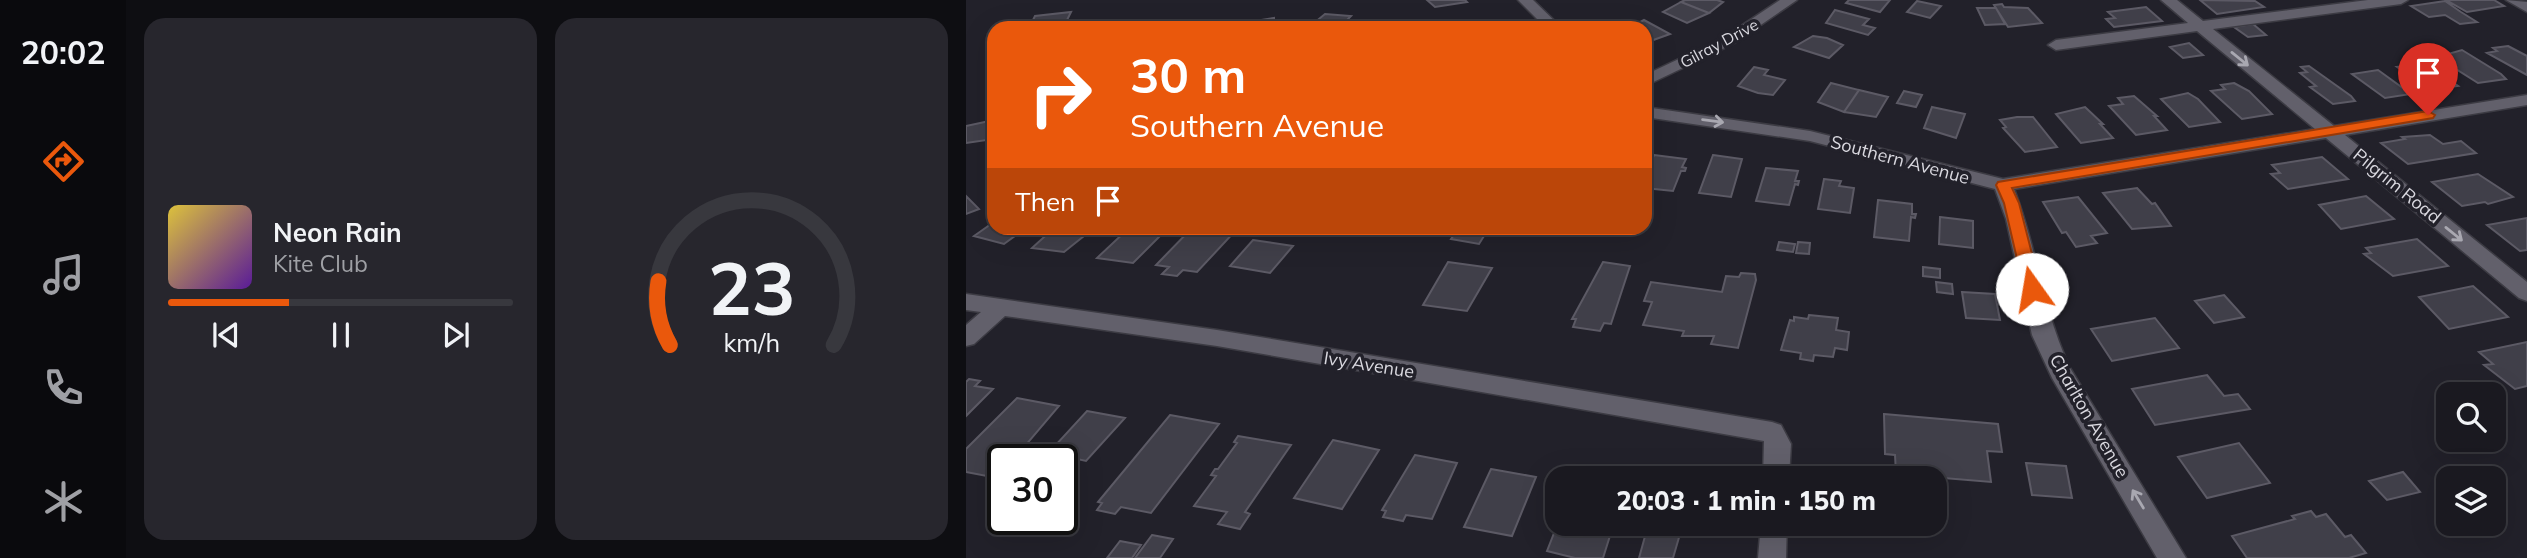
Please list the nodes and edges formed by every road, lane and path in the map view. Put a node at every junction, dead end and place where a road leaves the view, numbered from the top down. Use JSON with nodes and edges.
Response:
{"nodes":[{"id":1,"x":1525,"y":0,"type":"edge"},
{"id":2,"x":1790,"y":0,"type":"edge"},
{"id":3,"x":2168,"y":0,"type":"edge"},
{"id":4,"x":2401,"y":0,"type":"edge"},
{"id":5,"x":2513,"y":0,"type":"edge"},
{"id":6,"x":2527,"y":8,"type":"edge"},
{"id":7,"x":1548,"y":21,"type":"edge"},
{"id":8,"x":2201,"y":27,"type":"junction"},
{"id":9,"x":2056,"y":45,"type":"dead end"},
{"id":10,"x":1652,"y":78,"type":"edge"},
{"id":11,"x":2527,"y":100,"type":"edge"},
{"id":12,"x":2502,"y":104,"type":"junction"},
{"id":13,"x":1652,"y":114,"type":"edge"},
{"id":14,"x":2527,"y":119,"type":"edge"},
{"id":15,"x":2329,"y":131,"type":"junction"},
{"id":16,"x":2003,"y":185,"type":"junction"},
{"id":17,"x":2527,"y":293,"type":"edge"},
{"id":18,"x":966,"y":302,"type":"edge"},
{"id":19,"x":1000,"y":308,"type":"junction"},
{"id":20,"x":966,"y":338,"type":"edge"},
{"id":21,"x":1777,"y":466,"type":"edge"},
{"id":22,"x":1773,"y":536,"type":"edge"},
{"id":23,"x":1772,"y":558,"type":"edge"},
{"id":24,"x":2172,"y":558,"type":"edge"}],
"edges":[{"from":1,"to":7,"type":"street"},
{"from":2,"to":10,"type":"street","name":"Gilray Drive"},
{"from":3,"to":8,"type":"street","name":"Pilgrim Road"},
{"from":4,"to":8,"type":"street"},
{"from":5,"to":6,"type":"street"},
{"from":8,"to":9,"type":"street"},
{"from":8,"to":15,"type":"street","name":"Pilgrim Road","one_way":true},
{"from":11,"to":12,"type":"street","name":"Southern Avenue"},
{"from":12,"to":14,"type":"street"},
{"from":12,"to":15,"type":"street","name":"Southern Avenue"},
{"from":13,"to":16,"type":"street","name":"Southern Avenue","one_way":true},
{"from":15,"to":16,"type":"street","name":"Southern Avenue"},
{"from":15,"to":17,"type":"street","name":"Pilgrim Road","one_way":true},
{"from":24,"to":16,"type":"street","name":"Charlton Avenue","one_way":true},
{"from":18,"to":19,"type":"street","name":"Ivy Avenue"},
{"from":19,"to":20,"type":"street"},
{"from":19,"to":21,"type":"street","name":"Ivy Avenue"},
{"from":22,"to":23,"type":"street"}]}
